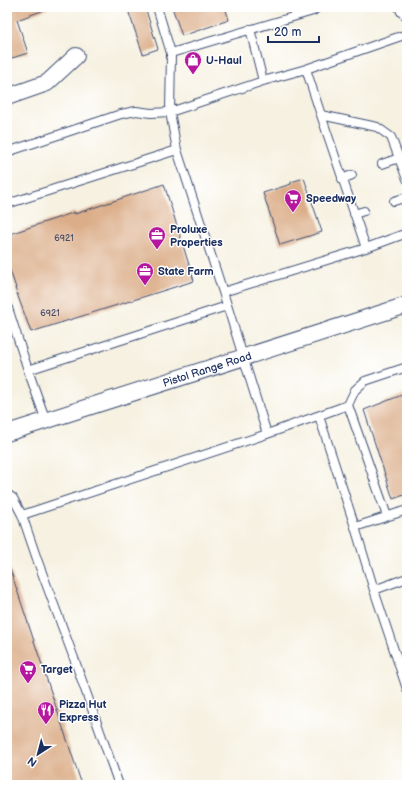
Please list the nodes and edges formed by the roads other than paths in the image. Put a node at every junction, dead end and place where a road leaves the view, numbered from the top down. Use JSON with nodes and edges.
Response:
{"nodes":[{"id":1,"x":157,"y":7,"type":"edge"},
{"id":2,"x":318,"y":7,"type":"edge"},
{"id":3,"x":250,"y":30,"type":"junction"},
{"id":4,"x":407,"y":34,"type":"edge"},
{"id":5,"x":171,"y":53,"type":"junction"},
{"id":6,"x":76,"y":56,"type":"dead end"},
{"id":7,"x":306,"y":69,"type":"junction"},
{"id":8,"x":263,"y":81,"type":"junction"},
{"id":9,"x":7,"y":97,"type":"edge"},
{"id":10,"x":170,"y":112,"type":"junction"},
{"id":11,"x":321,"y":115,"type":"junction"},
{"id":12,"x":177,"y":150,"type":"junction"},
{"id":13,"x":7,"y":152,"type":"edge"},
{"id":14,"x":399,"y":158,"type":"junction"},
{"id":15,"x":382,"y":164,"type":"dead end"},
{"id":16,"x":352,"y":175,"type":"dead end"},
{"id":17,"x":342,"y":179,"type":"junction"},
{"id":18,"x":407,"y":179,"type":"edge"},
{"id":19,"x":407,"y":197,"type":"edge"},
{"id":20,"x":394,"y":201,"type":"dead end"},
{"id":21,"x":7,"y":204,"type":"edge"},
{"id":22,"x":364,"y":211,"type":"dead end"},
{"id":23,"x":354,"y":214,"type":"junction"},
{"id":24,"x":407,"y":233,"type":"edge"},
{"id":25,"x":366,"y":248,"type":"junction"},
{"id":26,"x":223,"y":292,"type":"junction"},
{"id":27,"x":7,"y":305,"type":"edge"},
{"id":28,"x":407,"y":305,"type":"edge"},
{"id":29,"x":227,"y":306,"type":"junction"},
{"id":30,"x":243,"y":357,"type":"junction"},
{"id":31,"x":407,"y":367,"type":"edge"},
{"id":32,"x":28,"y":370,"type":"junction"},
{"id":33,"x":348,"y":405,"type":"junction"},
{"id":34,"x":319,"y":416,"type":"junction"},
{"id":35,"x":46,"y":421,"type":"junction"},
{"id":36,"x":7,"y":433,"type":"edge"},
{"id":37,"x":267,"y":434,"type":"junction"},
{"id":38,"x":7,"y":494,"type":"edge"},
{"id":39,"x":407,"y":510,"type":"edge"},
{"id":40,"x":22,"y":515,"type":"junction"},
{"id":41,"x":387,"y":516,"type":"junction"},
{"id":42,"x":355,"y":527,"type":"junction"},
{"id":43,"x":407,"y":579,"type":"edge"},
{"id":44,"x":374,"y":590,"type":"junction"},
{"id":45,"x":407,"y":689,"type":"edge"},
{"id":46,"x":119,"y":785,"type":"edge"}],
"edges":[{"from":1,"to":5,"type":"lane"},
{"from":2,"to":3,"type":"lane"},
{"from":3,"to":5,"type":"lane"},
{"from":3,"to":8,"type":"lane"},
{"from":4,"to":7,"type":"lane"},
{"from":5,"to":10,"type":"lane"},
{"from":6,"to":9,"type":"street"},
{"from":7,"to":8,"type":"lane"},
{"from":7,"to":11,"type":"lane"},
{"from":8,"to":10,"type":"lane"},
{"from":10,"to":12,"type":"lane"},
{"from":10,"to":13,"type":"lane"},
{"from":11,"to":14,"type":"lane"},
{"from":11,"to":17,"type":"lane"},
{"from":12,"to":21,"type":"lane"},
{"from":12,"to":26,"type":"lane"},
{"from":14,"to":15,"type":"lane"},
{"from":14,"to":18,"type":"lane"},
{"from":16,"to":17,"type":"lane"},
{"from":17,"to":23,"type":"lane"},
{"from":19,"to":20,"type":"lane"},
{"from":22,"to":23,"type":"lane"},
{"from":23,"to":25,"type":"lane"},
{"from":24,"to":25,"type":"lane"},
{"from":25,"to":26,"type":"lane"},
{"from":26,"to":29,"type":"lane"},
{"from":27,"to":32,"type":"lane"},
{"from":28,"to":30,"type":"street","name":"Pistol Range Road"},
{"from":29,"to":30,"type":"lane"},
{"from":29,"to":32,"type":"lane"},
{"from":30,"to":35,"type":"street","name":"Pistol Range Road"},
{"from":30,"to":37,"type":"lane"},
{"from":31,"to":33,"type":"lane"},
{"from":32,"to":35,"type":"lane"},
{"from":33,"to":34,"type":"lane"},
{"from":33,"to":41,"type":"lane"},
{"from":34,"to":37,"type":"lane"},
{"from":34,"to":42,"type":"lane"},
{"from":35,"to":36,"type":"street","name":"Pistol Range Road"},
{"from":37,"to":40,"type":"lane"},
{"from":38,"to":40,"type":"lane"},
{"from":39,"to":41,"type":"lane"},
{"from":40,"to":46,"type":"lane"},
{"from":41,"to":42,"type":"lane"},
{"from":42,"to":44,"type":"lane"},
{"from":43,"to":44,"type":"lane"},
{"from":44,"to":45,"type":"lane"}]}
